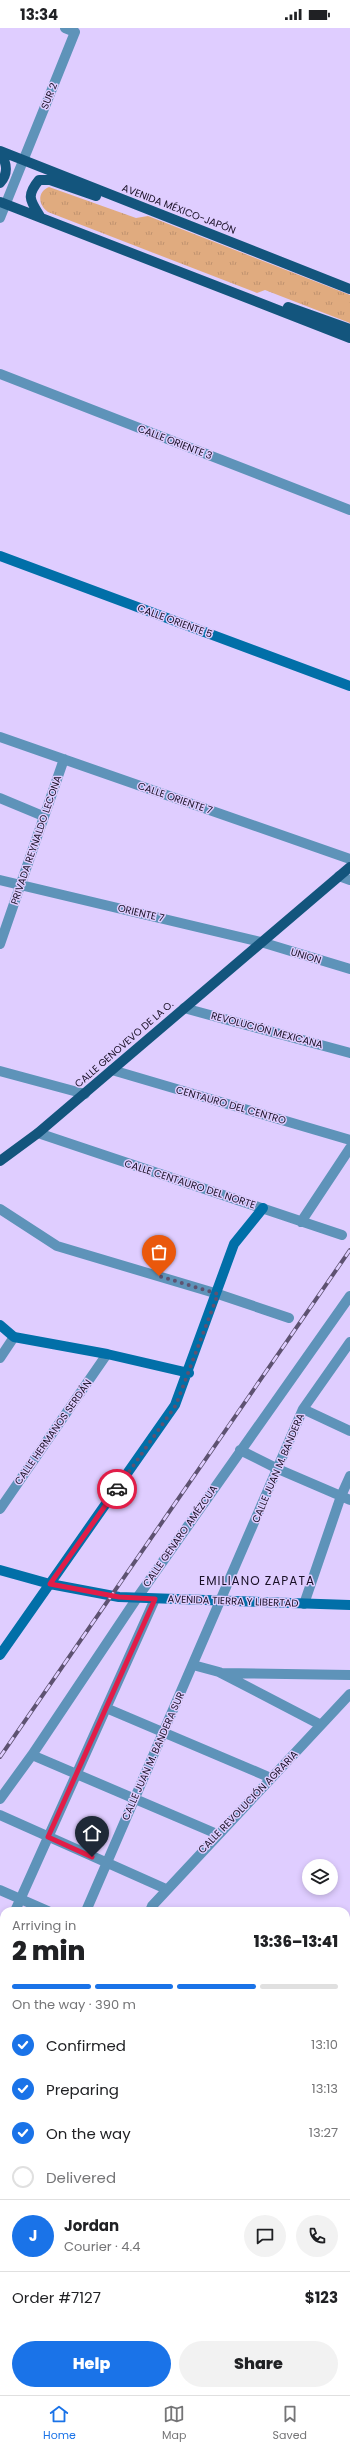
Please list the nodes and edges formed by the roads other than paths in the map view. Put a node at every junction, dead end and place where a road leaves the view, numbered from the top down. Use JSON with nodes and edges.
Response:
{"nodes":[{"id":1,"x":70,"y":30,"type":"edge"},
{"id":2,"x":0,"y":152,"type":"edge"},
{"id":3,"x":22,"y":160,"type":"junction"},
{"id":4,"x":0,"y":183,"type":"edge"},
{"id":5,"x":3,"y":203,"type":"edge"},
{"id":6,"x":147,"y":209,"type":"junction"},
{"id":7,"x":0,"y":218,"type":"edge"},
{"id":8,"x":41,"y":218,"type":"junction"},
{"id":9,"x":350,"y":289,"type":"edge"},
{"id":10,"x":252,"y":300,"type":"junction"},
{"id":11,"x":350,"y":329,"type":"edge"},
{"id":12,"x":350,"y":338,"type":"edge"},
{"id":13,"x":0,"y":374,"type":"edge"},
{"id":14,"x":350,"y":510,"type":"edge"},
{"id":15,"x":0,"y":556,"type":"edge"},
{"id":16,"x":350,"y":686,"type":"edge"},
{"id":17,"x":0,"y":737,"type":"edge"},
{"id":18,"x":64,"y":759,"type":"junction"},
{"id":19,"x":0,"y":798,"type":"edge"},
{"id":20,"x":43,"y":816,"type":"junction"},
{"id":21,"x":350,"y":859,"type":"edge"},
{"id":22,"x":350,"y":867,"type":"edge"},
{"id":23,"x":339,"y":876,"type":"junction"},
{"id":24,"x":0,"y":880,"type":"edge"},
{"id":25,"x":350,"y":880,"type":"edge"},
{"id":26,"x":20,"y":884,"type":"junction"},
{"id":27,"x":261,"y":942,"type":"junction"},
{"id":28,"x":0,"y":944,"type":"edge"},
{"id":29,"x":350,"y":969,"type":"edge"},
{"id":30,"x":184,"y":1008,"type":"junction"},
{"id":31,"x":350,"y":1053,"type":"edge"},
{"id":32,"x":112,"y":1070,"type":"junction"},
{"id":33,"x":0,"y":1071,"type":"edge"},
{"id":34,"x":85,"y":1094,"type":"junction"},
{"id":35,"x":38,"y":1133,"type":"junction"},
{"id":36,"x":350,"y":1140,"type":"edge"},
{"id":37,"x":350,"y":1148,"type":"edge"},
{"id":38,"x":0,"y":1161,"type":"edge"},
{"id":39,"x":263,"y":1208,"type":"junction"},
{"id":40,"x":0,"y":1209,"type":"edge"},
{"id":41,"x":301,"y":1222,"type":"junction"},
{"id":42,"x":342,"y":1235,"type":"dead end"},
{"id":43,"x":218,"y":1294,"type":"junction"},
{"id":44,"x":350,"y":1296,"type":"edge"},
{"id":45,"x":289,"y":1318,"type":"dead end"},
{"id":46,"x":0,"y":1325,"type":"edge"},
{"id":47,"x":14,"y":1337,"type":"junction"},
{"id":48,"x":350,"y":1342,"type":"edge"},
{"id":49,"x":107,"y":1354,"type":"junction"},
{"id":50,"x":0,"y":1358,"type":"edge"},
{"id":51,"x":189,"y":1373,"type":"junction"},
{"id":52,"x":304,"y":1409,"type":"junction"},
{"id":53,"x":350,"y":1431,"type":"edge"},
{"id":54,"x":240,"y":1450,"type":"junction"},
{"id":55,"x":278,"y":1469,"type":"junction"},
{"id":56,"x":350,"y":1476,"type":"edge"},
{"id":57,"x":345,"y":1498,"type":"edge"},
{"id":58,"x":0,"y":1509,"type":"edge"},
{"id":59,"x":0,"y":1570,"type":"edge"},
{"id":60,"x":50,"y":1584,"type":"junction"},
{"id":61,"x":137,"y":1598,"type":"junction"},
{"id":62,"x":155,"y":1599,"type":"junction"},
{"id":63,"x":221,"y":1601,"type":"junction"},
{"id":64,"x":304,"y":1604,"type":"junction"},
{"id":65,"x":350,"y":1605,"type":"edge"},
{"id":66,"x":0,"y":1656,"type":"edge"},
{"id":67,"x":193,"y":1665,"type":"junction"},
{"id":68,"x":219,"y":1672,"type":"junction"},
{"id":69,"x":350,"y":1675,"type":"edge"},
{"id":70,"x":350,"y":1694,"type":"edge"},
{"id":71,"x":106,"y":1708,"type":"junction"},
{"id":72,"x":321,"y":1725,"type":"junction"},
{"id":73,"x":163,"y":1734,"type":"junction"},
{"id":74,"x":32,"y":1755,"type":"junction"},
{"id":75,"x":77,"y":1773,"type":"junction"},
{"id":76,"x":271,"y":1778,"type":"junction"},
{"id":77,"x":0,"y":1799,"type":"edge"},
{"id":78,"x":134,"y":1799,"type":"junction"},
{"id":79,"x":0,"y":1815,"type":"edge"},
{"id":80,"x":217,"y":1834,"type":"junction"},
{"id":81,"x":48,"y":1837,"type":"junction"},
{"id":82,"x":106,"y":1863,"type":"junction"},
{"id":83,"x":166,"y":1889,"type":"junction"},
{"id":84,"x":0,"y":1890,"type":"edge"},
{"id":85,"x":20,"y":1900,"type":"junction"},
{"id":86,"x":17,"y":1907,"type":"edge"},
{"id":87,"x":38,"y":1907,"type":"edge"},
{"id":88,"x":88,"y":1907,"type":"edge"},
{"id":89,"x":153,"y":1907,"type":"edge"}],
"edges":[{"from":1,"to":3,"type":"street","name":"SUR 2"},
{"from":2,"to":3,"type":"main road","name":"AVENIDA MÉXICO-JAPÓN"},
{"from":2,"to":4,"type":"main road"},
{"from":3,"to":5,"type":"street","name":"SUR 2"},
{"from":3,"to":6,"type":"main road","name":"AVENIDA MÉXICO-JAPÓN"},
{"from":5,"to":7,"type":"street","name":"SUR 2"},
{"from":5,"to":8,"type":"main road"},
{"from":6,"to":8,"type":"main road"},
{"from":6,"to":9,"type":"main road","name":"AVENIDA MÉXICO-JAPÓN"},
{"from":8,"to":10,"type":"main road"},
{"from":10,"to":11,"type":"main road"},
{"from":10,"to":12,"type":"main road"},
{"from":13,"to":14,"type":"street","name":"CALLE ORIENTE 3"},
{"from":15,"to":16,"type":"street","name":"CALLE ORIENTE 5"},
{"from":17,"to":18,"type":"street","name":"CALLE ORIENTE 7"},
{"from":18,"to":20,"type":"street","name":"PRIVADA REYNALDO LECONA"},
{"from":18,"to":21,"type":"street","name":"CALLE ORIENTE 7"},
{"from":19,"to":20,"type":"street"},
{"from":20,"to":26,"type":"street","name":"PRIVADA REYNALDO LECONA"},
{"from":22,"to":23,"type":"main road","name":"CALLE GENOVEVO DE LA O."},
{"from":23,"to":25,"type":"street"},
{"from":23,"to":27,"type":"main road","name":"CALLE GENOVEVO DE LA O."},
{"from":24,"to":26,"type":"street","name":"ORIENTE 7"},
{"from":26,"to":27,"type":"street","name":"ORIENTE 7"},
{"from":26,"to":28,"type":"street","name":"PRIVADA REYNALDO LECONA"},
{"from":27,"to":29,"type":"street","name":"UNION"},
{"from":27,"to":30,"type":"main road","name":"CALLE GENOVEVO DE LA O."},
{"from":30,"to":31,"type":"street","name":"REVOLUCIÓN MEXICANA"},
{"from":30,"to":32,"type":"main road","name":"CALLE GENOVEVO DE LA O."},
{"from":32,"to":34,"type":"main road","name":"CALLE GENOVEVO DE LA O."},
{"from":32,"to":36,"type":"street","name":"CENTAURO DEL CENTRO"},
{"from":33,"to":34,"type":"street"},
{"from":34,"to":35,"type":"main road","name":"CALLE GENOVEVO DE LA O."},
{"from":35,"to":38,"type":"main road","name":"CALLE GENOVEVO DE LA O."},
{"from":35,"to":39,"type":"street","name":"CALLE CENTAURO DEL NORTE"},
{"from":37,"to":41,"type":"street"},
{"from":39,"to":41,"type":"street","name":"CALLE CENTAURO DEL NORTE"},
{"from":39,"to":43,"type":"street"},
{"from":40,"to":43,"type":"street"},
{"from":41,"to":42,"type":"street","name":"CALLE CENTAURO DEL NORTE"},
{"from":43,"to":45,"type":"street"},
{"from":43,"to":51,"type":"street"},
{"from":44,"to":54,"type":"street","name":"CALLE GENARO AMÉZCUA"},
{"from":46,"to":47,"type":"street"},
{"from":47,"to":49,"type":"street"},
{"from":47,"to":50,"type":"street"},
{"from":48,"to":52,"type":"street","name":"CALLE JUAN M. BANDERA"},
{"from":49,"to":51,"type":"street"},
{"from":49,"to":58,"type":"street","name":"CALLE HERMANOS SERDÁN"},
{"from":51,"to":60,"type":"street"},
{"from":52,"to":53,"type":"street"},
{"from":52,"to":55,"type":"street","name":"CALLE JUAN M. BANDERA"},
{"from":54,"to":55,"type":"street"},
{"from":54,"to":61,"type":"street","name":"CALLE GENARO AMÉZCUA"},
{"from":55,"to":57,"type":"street"},
{"from":55,"to":63,"type":"street","name":"CALLE JUAN M. BANDERA"},
{"from":56,"to":57,"type":"street"},
{"from":57,"to":64,"type":"street"},
{"from":59,"to":60,"type":"street","name":"AVENIDA TIERRA Y LIBERTAD"},
{"from":60,"to":61,"type":"street","name":"AVENIDA TIERRA Y LIBERTAD"},
{"from":60,"to":66,"type":"street"},
{"from":61,"to":62,"type":"street","name":"AVENIDA TIERRA Y LIBERTAD"},
{"from":61,"to":74,"type":"street","name":"CALLE GENARO AMÉZCUA"},
{"from":62,"to":63,"type":"street","name":"AVENIDA TIERRA Y LIBERTAD"},
{"from":62,"to":71,"type":"street"},
{"from":63,"to":64,"type":"street","name":"AVENIDA TIERRA Y LIBERTAD"},
{"from":63,"to":67,"type":"street","name":"CALLE JUAN M. BANDERA SUR"},
{"from":64,"to":65,"type":"street","name":"AVENIDA TIERRA Y LIBERTAD"},
{"from":67,"to":68,"type":"street"},
{"from":67,"to":73,"type":"street","name":"CALLE JUAN M. BANDERA SUR"},
{"from":68,"to":69,"type":"street"},
{"from":68,"to":72,"type":"street"},
{"from":70,"to":72,"type":"street","name":"CALLE REVOLUCIÓN AGRARIA"},
{"from":71,"to":73,"type":"street"},
{"from":71,"to":75,"type":"street"},
{"from":72,"to":76,"type":"street","name":"CALLE REVOLUCIÓN AGRARIA"},
{"from":73,"to":76,"type":"street"},
{"from":73,"to":78,"type":"street","name":"CALLE JUAN M. BANDERA SUR"},
{"from":74,"to":75,"type":"street"},
{"from":74,"to":77,"type":"street","name":"CALLE GENARO AMÉZCUA"},
{"from":75,"to":78,"type":"street"},
{"from":75,"to":81,"type":"street"},
{"from":76,"to":80,"type":"street","name":"CALLE REVOLUCIÓN AGRARIA"},
{"from":78,"to":80,"type":"street"},
{"from":78,"to":82,"type":"street","name":"CALLE JUAN M. BANDERA SUR"},
{"from":79,"to":81,"type":"street"},
{"from":80,"to":83,"type":"street","name":"CALLE REVOLUCIÓN AGRARIA"},
{"from":81,"to":82,"type":"street"},
{"from":81,"to":85,"type":"street"},
{"from":82,"to":83,"type":"street"},
{"from":82,"to":88,"type":"street","name":"CALLE JUAN M. BANDERA SUR"},
{"from":83,"to":89,"type":"street","name":"CALLE REVOLUCIÓN AGRARIA"},
{"from":84,"to":85,"type":"street"},
{"from":85,"to":86,"type":"street"},
{"from":85,"to":87,"type":"street"}]}
